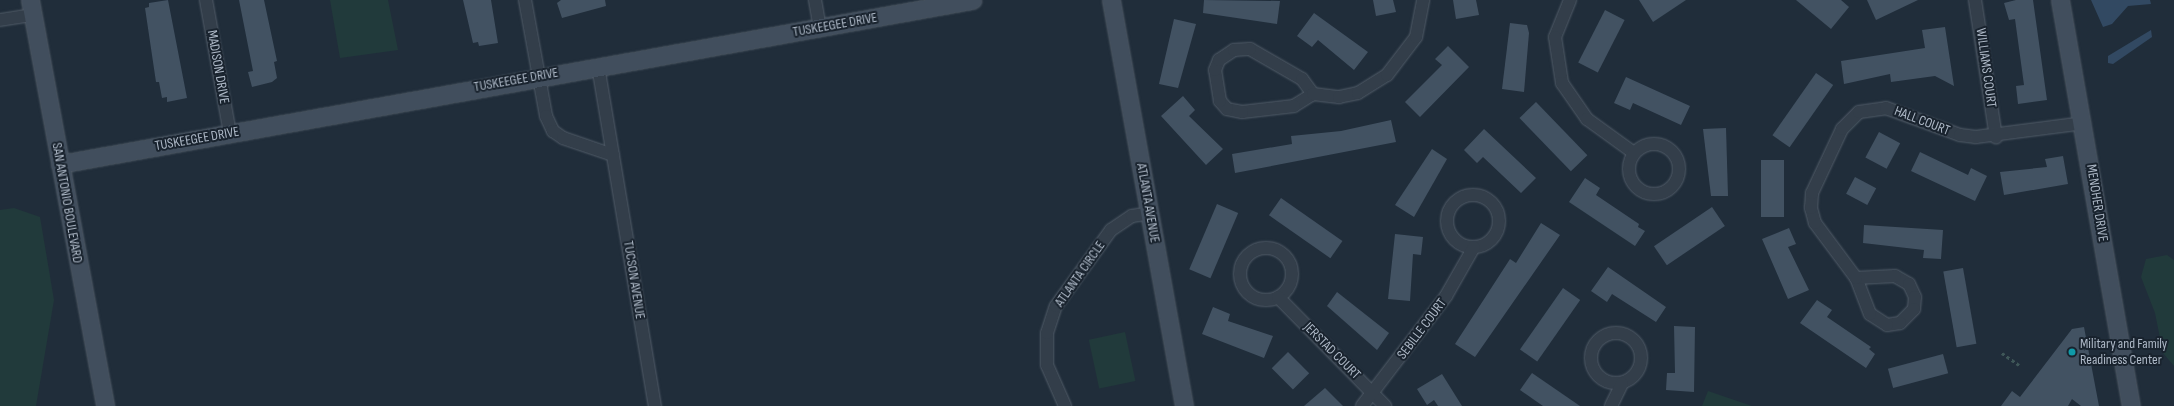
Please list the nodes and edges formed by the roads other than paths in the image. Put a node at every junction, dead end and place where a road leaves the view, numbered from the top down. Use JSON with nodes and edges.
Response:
{"nodes":[{"id":1,"x":206,"y":0,"type":"edge"},
{"id":2,"x":525,"y":0,"type":"edge"},
{"id":3,"x":815,"y":0,"type":"edge"},
{"id":4,"x":972,"y":0,"type":"edge"},
{"id":5,"x":1112,"y":0,"type":"edge"},
{"id":6,"x":1423,"y":0,"type":"edge"},
{"id":7,"x":1570,"y":0,"type":"edge"},
{"id":8,"x":1975,"y":0,"type":"edge"},
{"id":9,"x":2060,"y":0,"type":"edge"},
{"id":10,"x":31,"y":7,"type":"edge"},
{"id":11,"x":0,"y":20,"type":"edge"},
{"id":12,"x":820,"y":28,"type":"junction"},
{"id":13,"x":598,"y":66,"type":"junction"},
{"id":14,"x":539,"y":76,"type":"junction"},
{"id":15,"x":1313,"y":94,"type":"junction"},
{"id":16,"x":2084,"y":123,"type":"junction"},
{"id":17,"x":230,"y":133,"type":"junction"},
{"id":18,"x":1996,"y":137,"type":"junction"},
{"id":19,"x":1634,"y":153,"type":"junction"},
{"id":20,"x":613,"y":155,"type":"junction"},
{"id":21,"x":60,"y":164,"type":"junction"},
{"id":22,"x":1150,"y":213,"type":"junction"},
{"id":23,"x":1474,"y":247,"type":"junction"},
{"id":24,"x":1856,"y":278,"type":"junction"},
{"id":25,"x":1278,"y":297,"type":"junction"},
{"id":26,"x":1622,"y":383,"type":"junction"},
{"id":27,"x":1372,"y":392,"type":"junction"},
{"id":28,"x":104,"y":406,"type":"edge"},
{"id":29,"x":655,"y":406,"type":"edge"},
{"id":30,"x":1065,"y":406,"type":"edge"},
{"id":31,"x":1184,"y":406,"type":"edge"},
{"id":32,"x":1362,"y":406,"type":"edge"},
{"id":33,"x":1385,"y":406,"type":"edge"},
{"id":34,"x":1611,"y":406,"type":"edge"},
{"id":35,"x":2131,"y":406,"type":"edge"}],
"edges":[{"from":1,"to":17,"type":"street","name":"MADISON DRIVE"},
{"from":2,"to":14,"type":"street"},
{"from":3,"to":12,"type":"street"},
{"from":4,"to":12,"type":"street","name":"TUSKEEGEE DRIVE"},
{"from":5,"to":22,"type":"street","name":"ATLANTA AVENUE"},
{"from":6,"to":15,"type":"street"},
{"from":7,"to":19,"type":"street"},
{"from":8,"to":18,"type":"street","name":"WILLIAMS COURT"},
{"from":9,"to":16,"type":"street","name":"MENOHER DRIVE"},
{"from":10,"to":11,"type":"street"},
{"from":10,"to":21,"type":"street","name":"SAN ANTONIO BOULEVARD"},
{"from":12,"to":13,"type":"street","name":"TUSKEEGEE DRIVE"},
{"from":13,"to":14,"type":"street","name":"TUSKEEGEE DRIVE"},
{"from":13,"to":20,"type":"street","name":"TUCSON AVENUE"},
{"from":14,"to":17,"type":"street","name":"TUSKEEGEE DRIVE"},
{"from":14,"to":20,"type":"street"},
{"from":15,"to":15,"type":"street"},
{"from":16,"to":18,"type":"street","name":"HALL COURT"},
{"from":16,"to":35,"type":"street","name":"MENOHER DRIVE"},
{"from":17,"to":21,"type":"street","name":"TUSKEEGEE DRIVE"},
{"from":18,"to":24,"type":"street","name":"HALL COURT"},
{"from":19,"to":19,"type":"street"},
{"from":20,"to":29,"type":"street","name":"TUCSON AVENUE"},
{"from":21,"to":28,"type":"street","name":"SAN ANTONIO BOULEVARD"},
{"from":22,"to":30,"type":"street","name":"ATLANTA CIRCLE"},
{"from":22,"to":31,"type":"street","name":"ATLANTA AVENUE"},
{"from":23,"to":23,"type":"street"},
{"from":23,"to":27,"type":"street","name":"SEBILLE COURT"},
{"from":24,"to":24,"type":"street","name":"HALL COURT"},
{"from":25,"to":25,"type":"street"},
{"from":25,"to":27,"type":"street","name":"JERSTAD COURT"},
{"from":26,"to":26,"type":"street"},
{"from":26,"to":34,"type":"street"},
{"from":27,"to":32,"type":"street","name":"SEBILLE COURT"},
{"from":27,"to":33,"type":"street","name":"JERSTAD COURT"}]}
